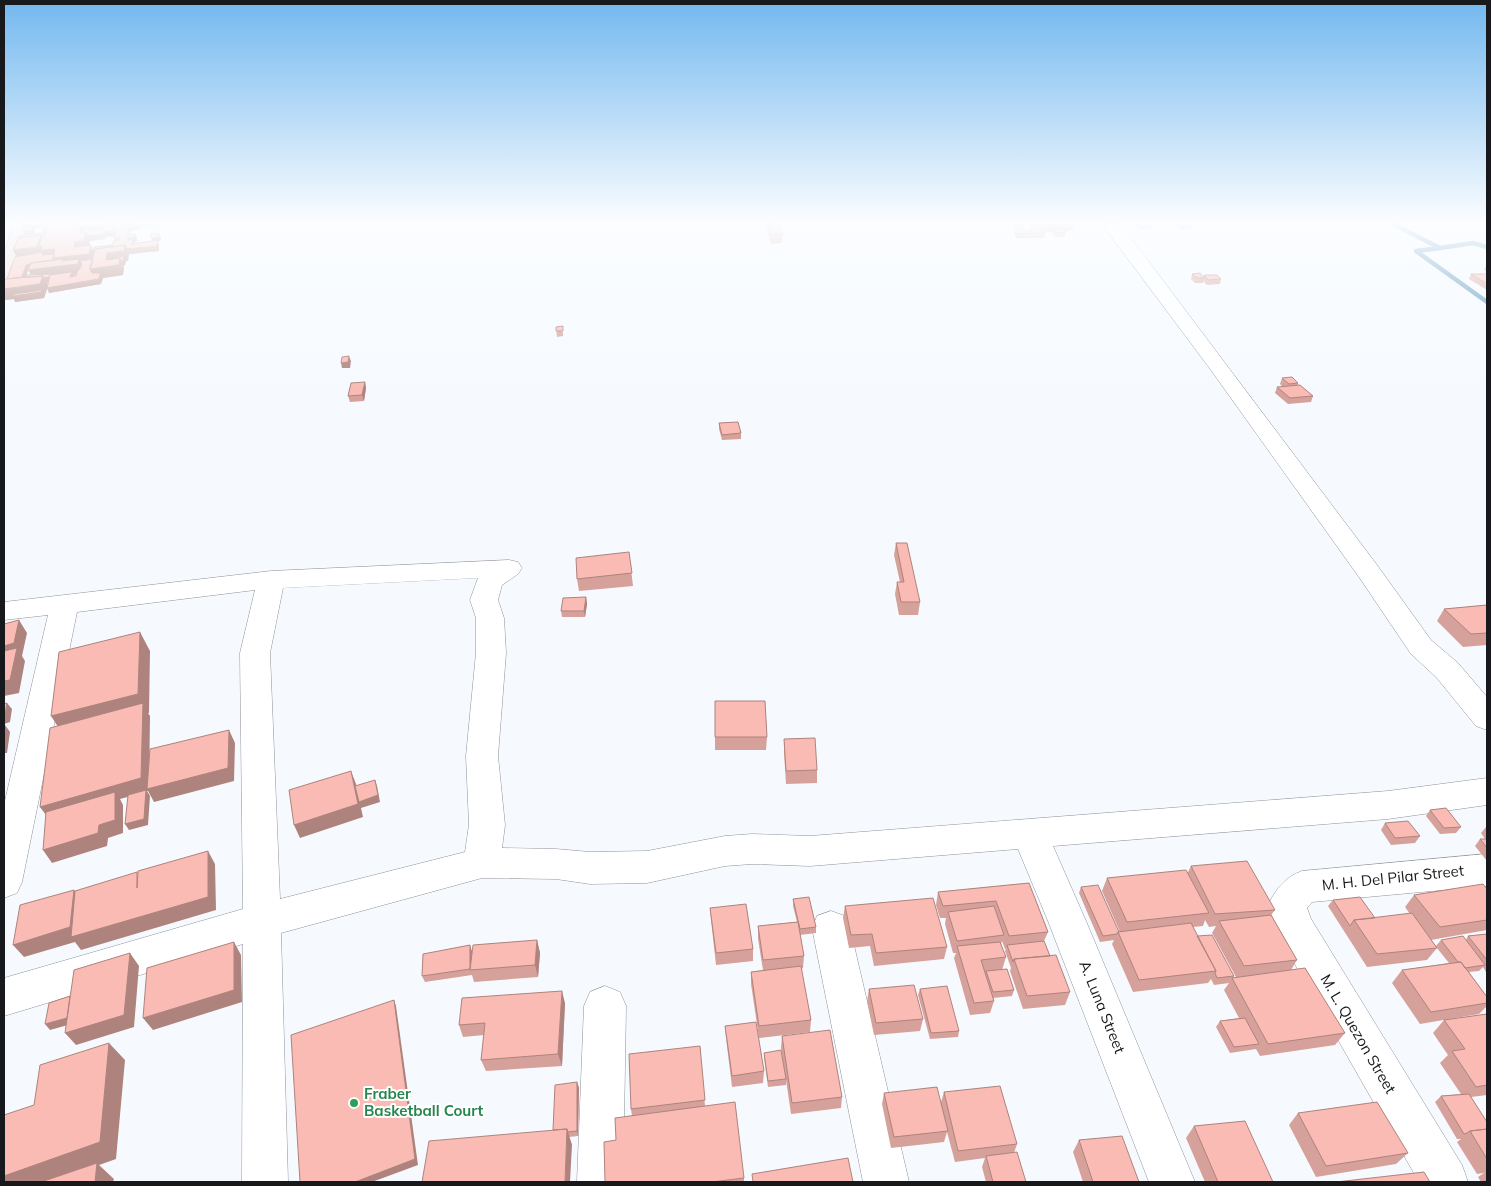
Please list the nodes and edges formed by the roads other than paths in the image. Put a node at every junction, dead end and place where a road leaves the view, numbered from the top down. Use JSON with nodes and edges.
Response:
{"nodes":[{"id":1,"x":1154,"y":279,"type":"edge"},
{"id":2,"x":271,"y":580,"type":"junction"},
{"id":3,"x":65,"y":604,"type":"junction"},
{"id":4,"x":4,"y":611,"type":"edge"},
{"id":5,"x":1487,"y":718,"type":"edge"},
{"id":6,"x":1487,"y":792,"type":"edge"},
{"id":7,"x":1029,"y":833,"type":"junction"},
{"id":8,"x":482,"y":863,"type":"junction"},
{"id":9,"x":1486,"y":870,"type":"edge"},
{"id":10,"x":4,"y":882,"type":"edge"},
{"id":11,"x":1302,"y":887,"type":"joint"},
{"id":12,"x":262,"y":922,"type":"junction"},
{"id":13,"x":831,"y":928,"type":"dead end"},
{"id":14,"x":4,"y":997,"type":"edge"},
{"id":15,"x":605,"y":1006,"type":"dead end"},
{"id":16,"x":265,"y":1182,"type":"edge"},
{"id":17,"x":600,"y":1182,"type":"edge"},
{"id":18,"x":886,"y":1182,"type":"edge"},
{"id":19,"x":1172,"y":1182,"type":"edge"},
{"id":20,"x":1445,"y":1182,"type":"edge"}],
"edges":[{"from":1,"to":5,"type":"street"},
{"from":2,"to":3,"type":"street"},
{"from":2,"to":8,"type":"street"},
{"from":2,"to":12,"type":"street"},
{"from":3,"to":4,"type":"street"},
{"from":3,"to":10,"type":"street"},
{"from":6,"to":7,"type":"street"},
{"from":7,"to":8,"type":"street"},
{"from":7,"to":19,"type":"street","name":"A. Luna Street"},
{"from":8,"to":12,"type":"street"},
{"from":9,"to":11,"type":"street","name":"M. H. Del Pilar Street"},
{"from":11,"to":20,"type":"street","name":"M. L. Quezon Street"},
{"from":12,"to":14,"type":"street"},
{"from":12,"to":16,"type":"street"},
{"from":13,"to":18,"type":"street"},
{"from":15,"to":17,"type":"street"}]}
